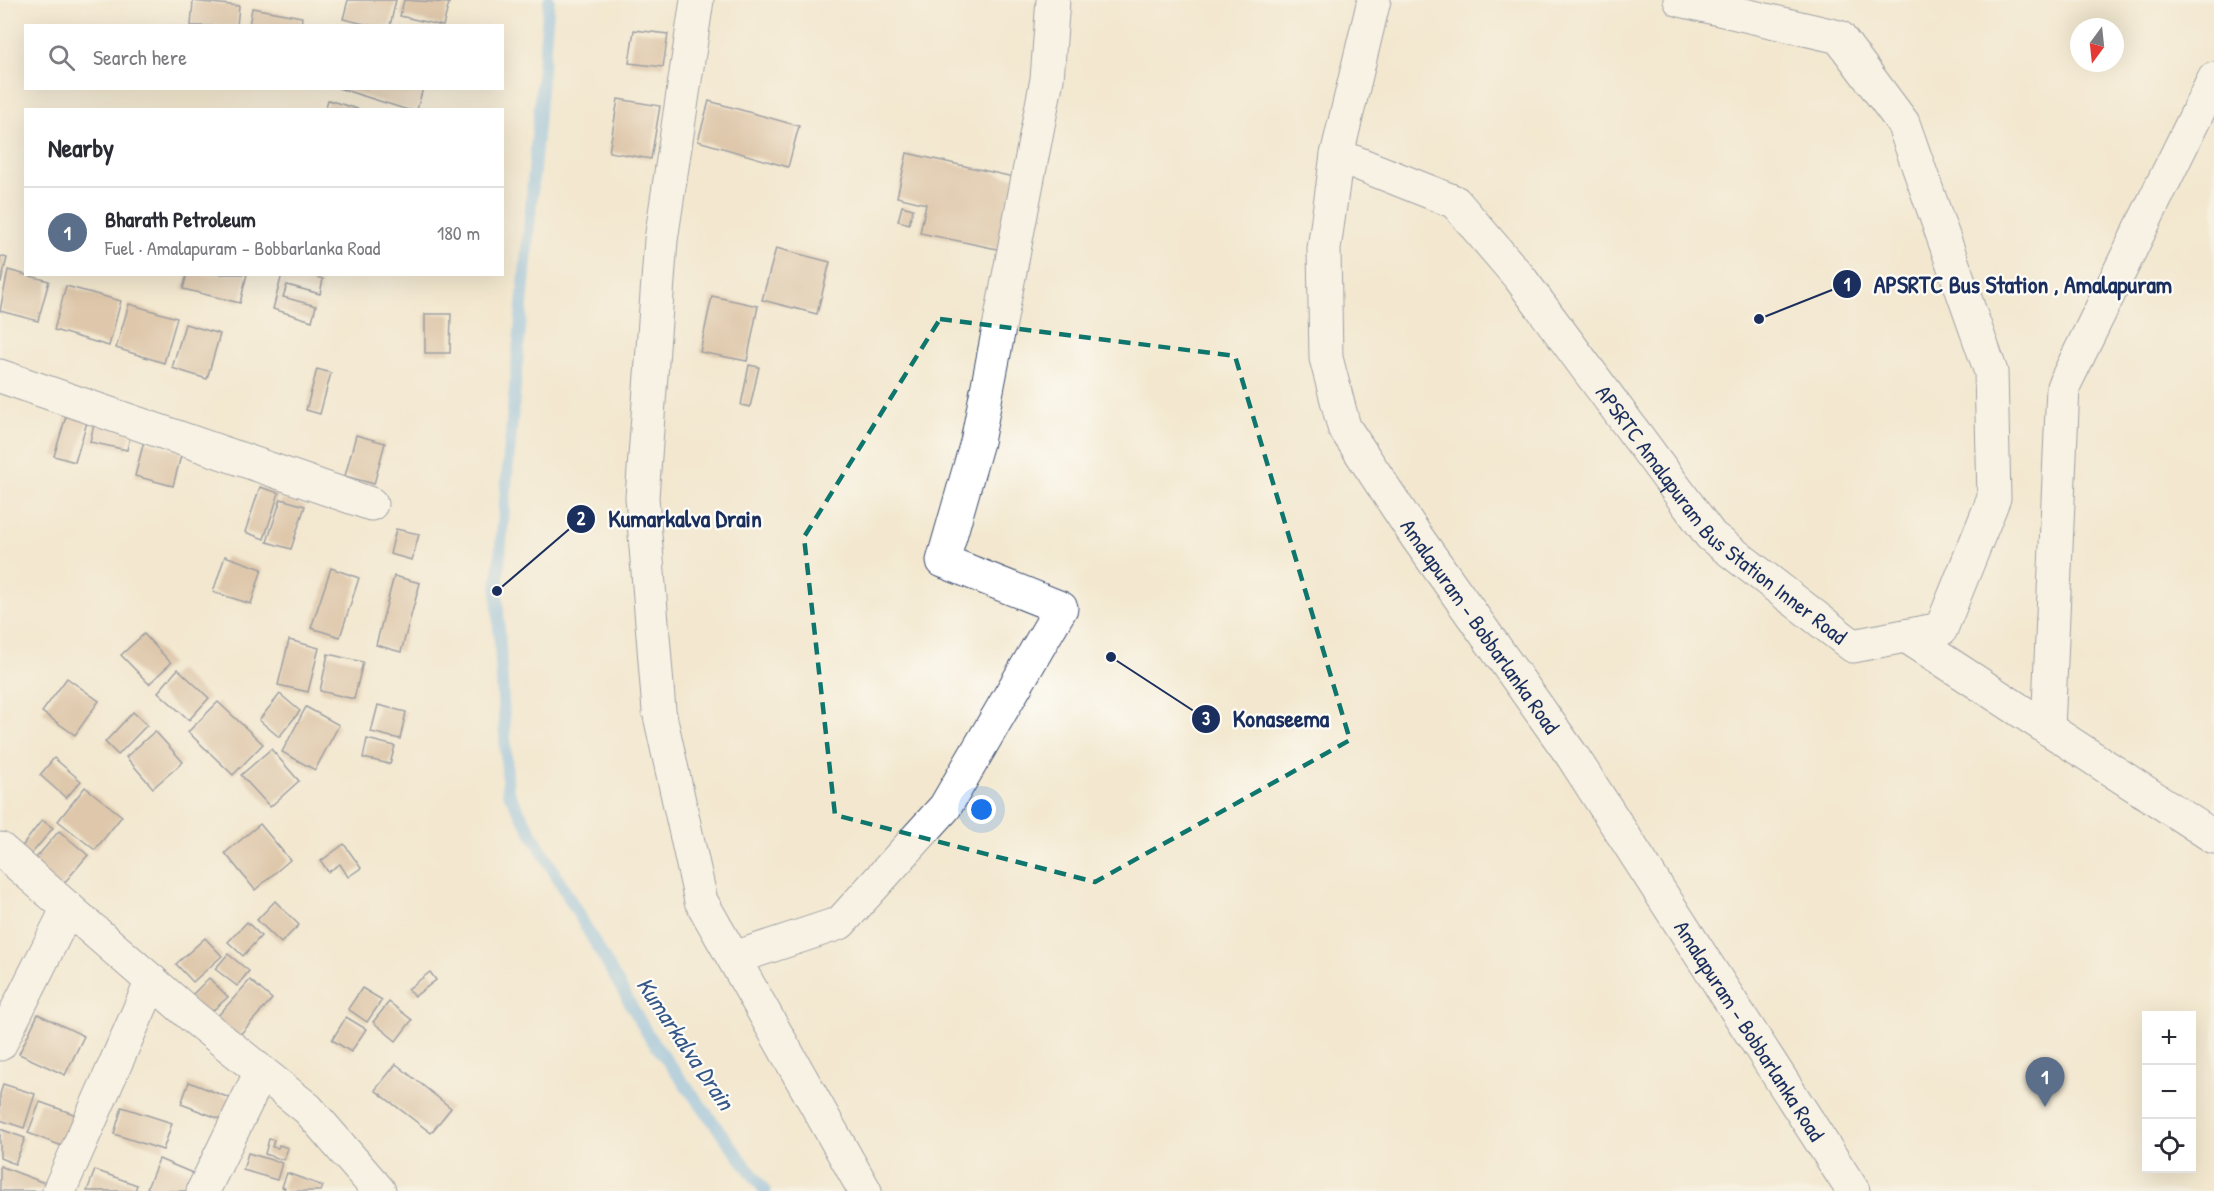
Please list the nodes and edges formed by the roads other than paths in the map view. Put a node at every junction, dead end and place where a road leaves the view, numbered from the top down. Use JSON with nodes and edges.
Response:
{"nodes":[{"id":1,"x":697,"y":0,"type":"edge"},
{"id":2,"x":1053,"y":0,"type":"edge"},
{"id":3,"x":1374,"y":0,"type":"edge"},
{"id":4,"x":1680,"y":0,"type":"edge"},
{"id":5,"x":2214,"y":79,"type":"edge"},
{"id":6,"x":1337,"y":155,"type":"junction"},
{"id":7,"x":0,"y":376,"type":"edge"},
{"id":8,"x":371,"y":504,"type":"dead end"},
{"id":9,"x":1906,"y":636,"type":"junction"},
{"id":10,"x":2048,"y":729,"type":"junction"},
{"id":11,"x":2214,"y":837,"type":"edge"},
{"id":12,"x":0,"y":849,"type":"edge"},
{"id":13,"x":68,"y":908,"type":"junction"},
{"id":14,"x":734,"y":958,"type":"junction"},
{"id":15,"x":152,"y":981,"type":"junction"},
{"id":16,"x":0,"y":1044,"type":"edge"},
{"id":17,"x":261,"y":1072,"type":"junction"},
{"id":18,"x":59,"y":1191,"type":"edge"},
{"id":19,"x":203,"y":1191,"type":"edge"},
{"id":20,"x":379,"y":1191,"type":"edge"},
{"id":21,"x":865,"y":1191,"type":"edge"},
{"id":22,"x":1853,"y":1191,"type":"edge"}],
"edges":[{"from":1,"to":14,"type":"main road"},
{"from":2,"to":14,"type":"main road"},
{"from":3,"to":6,"type":"main road","name":"Amalapuram - Bobbarlanka Road"},
{"from":4,"to":9,"type":"main road","name":"APSRTC Amalapuram Bus Station Inner Road"},
{"from":5,"to":10,"type":"main road"},
{"from":6,"to":9,"type":"main road","name":"APSRTC Amalapuram Bus Station Inner Road"},
{"from":6,"to":22,"type":"main road","name":"Amalapuram - Bobbarlanka Road"},
{"from":7,"to":8,"type":"main road"},
{"from":9,"to":10,"type":"main road"},
{"from":10,"to":11,"type":"main road"},
{"from":12,"to":13,"type":"main road"},
{"from":13,"to":15,"type":"main road"},
{"from":13,"to":16,"type":"main road"},
{"from":14,"to":21,"type":"main road"},
{"from":15,"to":17,"type":"main road"},
{"from":15,"to":18,"type":"main road"},
{"from":17,"to":19,"type":"main road"},
{"from":17,"to":20,"type":"main road"}]}
